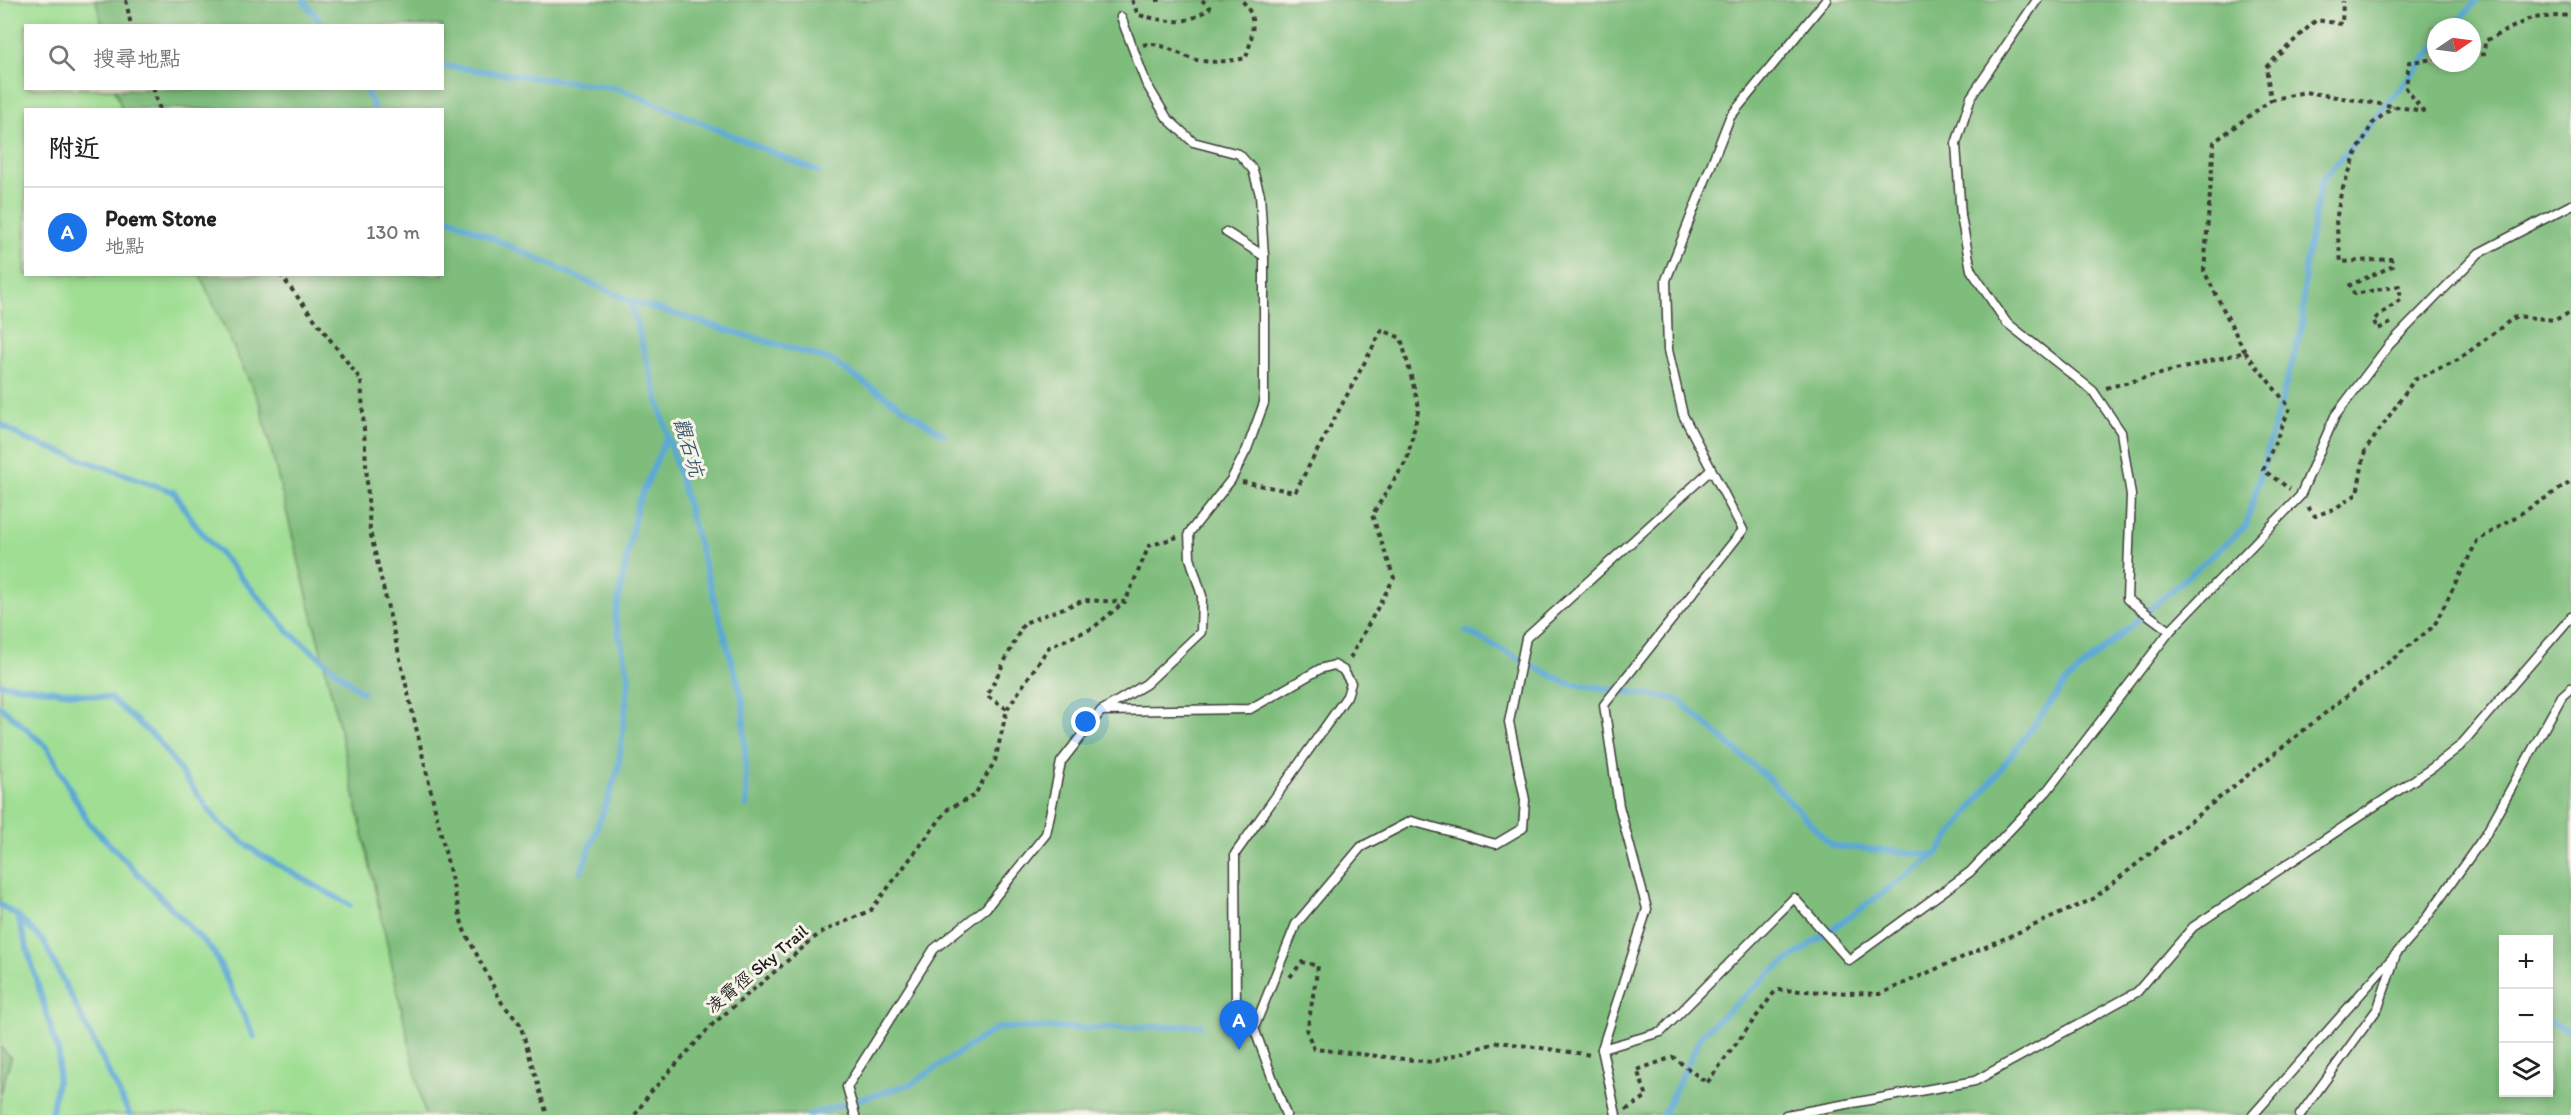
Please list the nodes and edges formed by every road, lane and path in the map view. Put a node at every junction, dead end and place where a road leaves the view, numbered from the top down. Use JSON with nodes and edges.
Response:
{"nodes":[{"id":1,"x":126,"y":0,"type":"edge"},
{"id":2,"x":1132,"y":0,"type":"edge"},
{"id":3,"x":1156,"y":0,"type":"edge"},
{"id":4,"x":1162,"y":0,"type":"edge"},
{"id":5,"x":1202,"y":0,"type":"edge"},
{"id":6,"x":1241,"y":0,"type":"edge"},
{"id":7,"x":1826,"y":0,"type":"edge"},
{"id":8,"x":2037,"y":0,"type":"edge"},
{"id":9,"x":2343,"y":0,"type":"edge"},
{"id":10,"x":2571,"y":15,"type":"edge"},
{"id":11,"x":1121,"y":17,"type":"dead end"},
{"id":12,"x":131,"y":24,"type":"edge"},
{"id":13,"x":1131,"y":49,"type":"junction"},
{"id":14,"x":2481,"y":54,"type":"edge"},
{"id":15,"x":2427,"y":60,"type":"edge"},
{"id":16,"x":154,"y":90,"type":"edge"},
{"id":17,"x":2271,"y":100,"type":"junction"},
{"id":18,"x":2394,"y":106,"type":"junction"},
{"id":19,"x":159,"y":108,"type":"edge"},
{"id":20,"x":2571,"y":205,"type":"edge"},
{"id":21,"x":1226,"y":231,"type":"dead end"},
{"id":22,"x":1264,"y":256,"type":"junction"},
{"id":23,"x":282,"y":276,"type":"edge"},
{"id":24,"x":2571,"y":312,"type":"edge"},
{"id":25,"x":2415,"y":322,"type":"junction"},
{"id":26,"x":2245,"y":352,"type":"junction"},
{"id":27,"x":2093,"y":391,"type":"junction"},
{"id":28,"x":1711,"y":470,"type":"junction"},
{"id":29,"x":1231,"y":480,"type":"junction"},
{"id":30,"x":2571,"y":482,"type":"edge"},
{"id":31,"x":2300,"y":496,"type":"junction"},
{"id":32,"x":1189,"y":533,"type":"junction"},
{"id":33,"x":1125,"y":602,"type":"junction"},
{"id":34,"x":2571,"y":617,"type":"edge"},
{"id":35,"x":2170,"y":631,"type":"junction"},
{"id":36,"x":1343,"y":670,"type":"junction"},
{"id":37,"x":2571,"y":688,"type":"edge"},
{"id":38,"x":1007,"y":709,"type":"junction"},
{"id":39,"x":1101,"y":711,"type":"junction"},
{"id":40,"x":2396,"y":954,"type":"junction"},
{"id":41,"x":1288,"y":980,"type":"dead end"},
{"id":42,"x":1254,"y":1028,"type":"junction"},
{"id":43,"x":1603,"y":1053,"type":"junction"},
{"id":44,"x":547,"y":1115,"type":"edge"},
{"id":45,"x":635,"y":1115,"type":"edge"},
{"id":46,"x":855,"y":1115,"type":"edge"},
{"id":47,"x":1286,"y":1115,"type":"edge"},
{"id":48,"x":1618,"y":1115,"type":"edge"},
{"id":49,"x":1786,"y":1115,"type":"edge"},
{"id":50,"x":2253,"y":1115,"type":"edge"},
{"id":51,"x":2300,"y":1115,"type":"edge"}],
"edges":[{"from":1,"to":12,"type":"path"},
{"from":2,"to":5,"type":"path"},
{"from":3,"to":4,"type":"path"},
{"from":6,"to":13,"type":"path"},
{"from":7,"to":28,"type":"lane"},
{"from":8,"to":27,"type":"lane"},
{"from":9,"to":17,"type":"path"},
{"from":10,"to":14,"type":"path"},
{"from":11,"to":13,"type":"lane"},
{"from":13,"to":22,"type":"lane"},
{"from":15,"to":18,"type":"path"},
{"from":16,"to":19,"type":"path"},
{"from":17,"to":18,"type":"path"},
{"from":17,"to":26,"type":"path"},
{"from":18,"to":25,"type":"path"},
{"from":20,"to":25,"type":"lane"},
{"from":21,"to":22,"type":"lane"},
{"from":22,"to":29,"type":"lane"},
{"from":23,"to":44,"type":"path"},
{"from":24,"to":31,"type":"path"},
{"from":25,"to":31,"type":"lane"},
{"from":26,"to":27,"type":"path"},
{"from":26,"to":31,"type":"path"},
{"from":27,"to":35,"type":"lane"},
{"from":28,"to":42,"type":"lane"},
{"from":28,"to":43,"type":"lane"},
{"from":29,"to":32,"type":"lane"},
{"from":29,"to":36,"type":"path"},
{"from":30,"to":48,"type":"path"},
{"from":31,"to":35,"type":"lane"},
{"from":32,"to":33,"type":"path"},
{"from":32,"to":39,"type":"lane"},
{"from":33,"to":38,"type":"path"},
{"from":33,"to":38,"type":"path"},
{"from":34,"to":49,"type":"lane"},
{"from":35,"to":43,"type":"lane"},
{"from":36,"to":39,"type":"lane"},
{"from":36,"to":42,"type":"lane"},
{"from":37,"to":40,"type":"lane"},
{"from":38,"to":45,"type":"path","name":"凌霄徑 Sky Trail"},
{"from":39,"to":46,"type":"lane"},
{"from":40,"to":50,"type":"lane"},
{"from":40,"to":51,"type":"lane"},
{"from":41,"to":43,"type":"path"},
{"from":42,"to":47,"type":"lane"},
{"from":43,"to":48,"type":"lane"}]}
